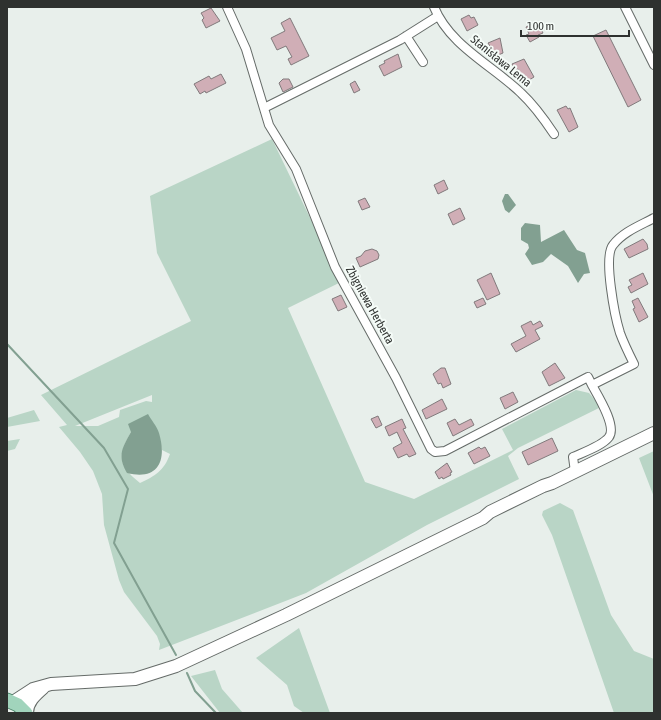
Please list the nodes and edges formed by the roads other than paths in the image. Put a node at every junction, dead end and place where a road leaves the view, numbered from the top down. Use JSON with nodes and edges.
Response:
{"nodes":[{"id":1,"x":227,"y":7,"type":"edge"},
{"id":2,"x":434,"y":7,"type":"edge"},
{"id":3,"x":625,"y":7,"type":"edge"},
{"id":4,"x":438,"y":16,"type":"junction"},
{"id":5,"x":406,"y":36,"type":"junction"},
{"id":6,"x":423,"y":62,"type":"dead end"},
{"id":7,"x":654,"y":65,"type":"edge"},
{"id":8,"x":264,"y":108,"type":"junction"},
{"id":9,"x":554,"y":134,"type":"dead end"},
{"id":10,"x":654,"y":218,"type":"edge"},
{"id":11,"x":592,"y":385,"type":"junction"},
{"id":12,"x":654,"y":433,"type":"edge"},
{"id":13,"x":575,"y":472,"type":"junction"},
{"id":14,"x":46,"y":686,"type":"junction"},
{"id":15,"x":10,"y":701,"type":"edge"},
{"id":16,"x":27,"y":713,"type":"edge"}],
"edges":[{"from":1,"to":8,"type":"street","name":"Zbigniewa Herberta"},
{"from":2,"to":4,"type":"street","name":"Stanisława Lema"},
{"from":3,"to":7,"type":"street"},
{"from":4,"to":5,"type":"street"},
{"from":4,"to":9,"type":"street","name":"Stanisława Lema"},
{"from":5,"to":6,"type":"street"},
{"from":5,"to":8,"type":"street"},
{"from":8,"to":11,"type":"street","name":"Zbigniewa Herberta"},
{"from":10,"to":11,"type":"street"},
{"from":11,"to":13,"type":"street"},
{"from":12,"to":13,"type":"main road"},
{"from":13,"to":14,"type":"main road"},
{"from":14,"to":15,"type":"main road"},
{"from":14,"to":16,"type":"main road"},
{"from":15,"to":16,"type":"main road"}]}
